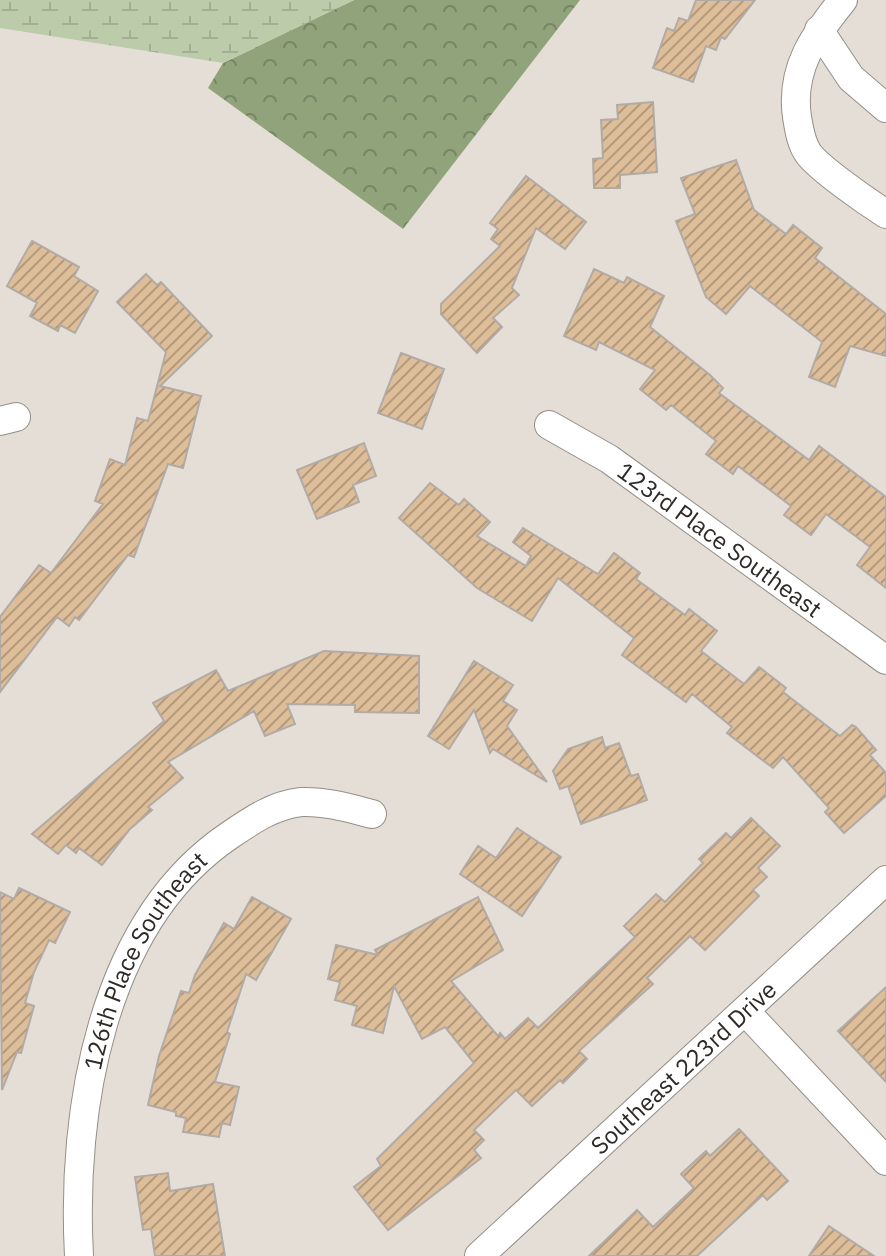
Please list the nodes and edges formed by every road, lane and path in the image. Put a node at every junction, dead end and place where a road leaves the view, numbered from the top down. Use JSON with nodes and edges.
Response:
{"nodes":[{"id":1,"x":843,"y":0,"type":"edge"},
{"id":2,"x":819,"y":30,"type":"junction"},
{"id":3,"x":886,"y":108,"type":"edge"},
{"id":4,"x":886,"y":214,"type":"edge"},
{"id":5,"x":549,"y":425,"type":"dead end"},
{"id":6,"x":886,"y":660,"type":"edge"},
{"id":7,"x":372,"y":814,"type":"dead end"},
{"id":8,"x":886,"y":880,"type":"edge"},
{"id":9,"x":745,"y":1011,"type":"junction"},
{"id":10,"x":886,"y":1161,"type":"edge"},
{"id":11,"x":79,"y":1256,"type":"edge"},
{"id":12,"x":479,"y":1256,"type":"edge"}],
"edges":[{"from":1,"to":2,"type":"street"},
{"from":2,"to":3,"type":"street"},
{"from":2,"to":4,"type":"street"},
{"from":5,"to":6,"type":"street","name":"123rd Place Southeast"},
{"from":7,"to":11,"type":"street","name":"126th Place Southeast"},
{"from":8,"to":9,"type":"street","name":"Southeast 223rd Drive"},
{"from":9,"to":10,"type":"street"},
{"from":9,"to":12,"type":"street","name":"Southeast 223rd Drive"}]}
